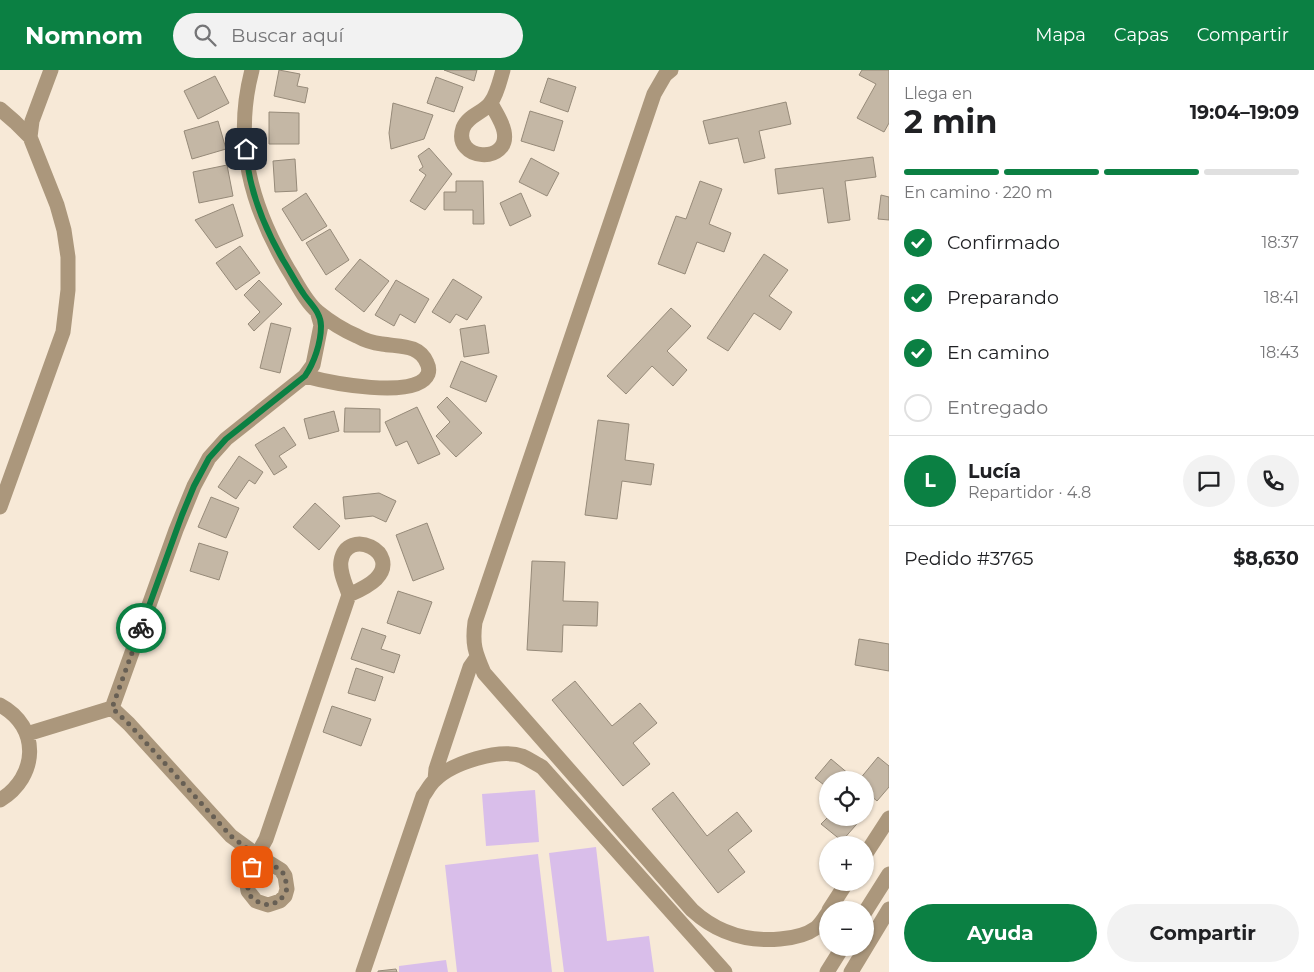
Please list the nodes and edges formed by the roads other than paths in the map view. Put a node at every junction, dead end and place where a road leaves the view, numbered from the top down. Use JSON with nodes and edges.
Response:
{"nodes":[{"id":1,"x":51,"y":70,"type":"edge"},
{"id":2,"x":252,"y":70,"type":"edge"},
{"id":3,"x":504,"y":70,"type":"edge"},
{"id":4,"x":668,"y":73,"type":"edge"},
{"id":5,"x":491,"y":103,"type":"dead end"},
{"id":6,"x":0,"y":109,"type":"edge"},
{"id":7,"x":30,"y":137,"type":"junction"},
{"id":8,"x":317,"y":311,"type":"junction"},
{"id":9,"x":305,"y":376,"type":"junction"},
{"id":10,"x":0,"y":507,"type":"edge"},
{"id":11,"x":349,"y":595,"type":"dead end"},
{"id":12,"x":477,"y":657,"type":"junction"},
{"id":13,"x":0,"y":705,"type":"edge"},
{"id":14,"x":112,"y":708,"type":"junction"},
{"id":15,"x":27,"y":734,"type":"junction"},
{"id":16,"x":435,"y":780,"type":"junction"},
{"id":17,"x":0,"y":800,"type":"edge"},
{"id":18,"x":889,"y":818,"type":"edge"},
{"id":19,"x":874,"y":841,"type":"edge"},
{"id":20,"x":889,"y":874,"type":"edge"},
{"id":21,"x":872,"y":901,"type":"edge"},
{"id":22,"x":889,"y":909,"type":"edge"},
{"id":23,"x":819,"y":925,"type":"edge"},
{"id":24,"x":837,"y":956,"type":"edge"},
{"id":25,"x":363,"y":972,"type":"edge"},
{"id":26,"x":725,"y":972,"type":"edge"},
{"id":27,"x":827,"y":972,"type":"edge"},
{"id":28,"x":851,"y":972,"type":"edge"}],
"edges":[{"from":1,"to":7,"type":"street"},
{"from":2,"to":8,"type":"street"},
{"from":3,"to":5,"type":"street"},
{"from":4,"to":12,"type":"street"},
{"from":6,"to":7,"type":"street"},
{"from":7,"to":10,"type":"street"},
{"from":8,"to":9,"type":"street"},
{"from":8,"to":9,"type":"street"},
{"from":9,"to":14,"type":"street"},
{"from":11,"to":14,"type":"street"},
{"from":12,"to":16,"type":"street"},
{"from":12,"to":23,"type":"street"},
{"from":13,"to":15,"type":"street"},
{"from":14,"to":15,"type":"street"},
{"from":15,"to":17,"type":"street"},
{"from":16,"to":25,"type":"street"},
{"from":16,"to":26,"type":"street"},
{"from":18,"to":19,"type":"street"},
{"from":20,"to":21,"type":"street"},
{"from":22,"to":28,"type":"street"},
{"from":24,"to":27,"type":"street"}]}
